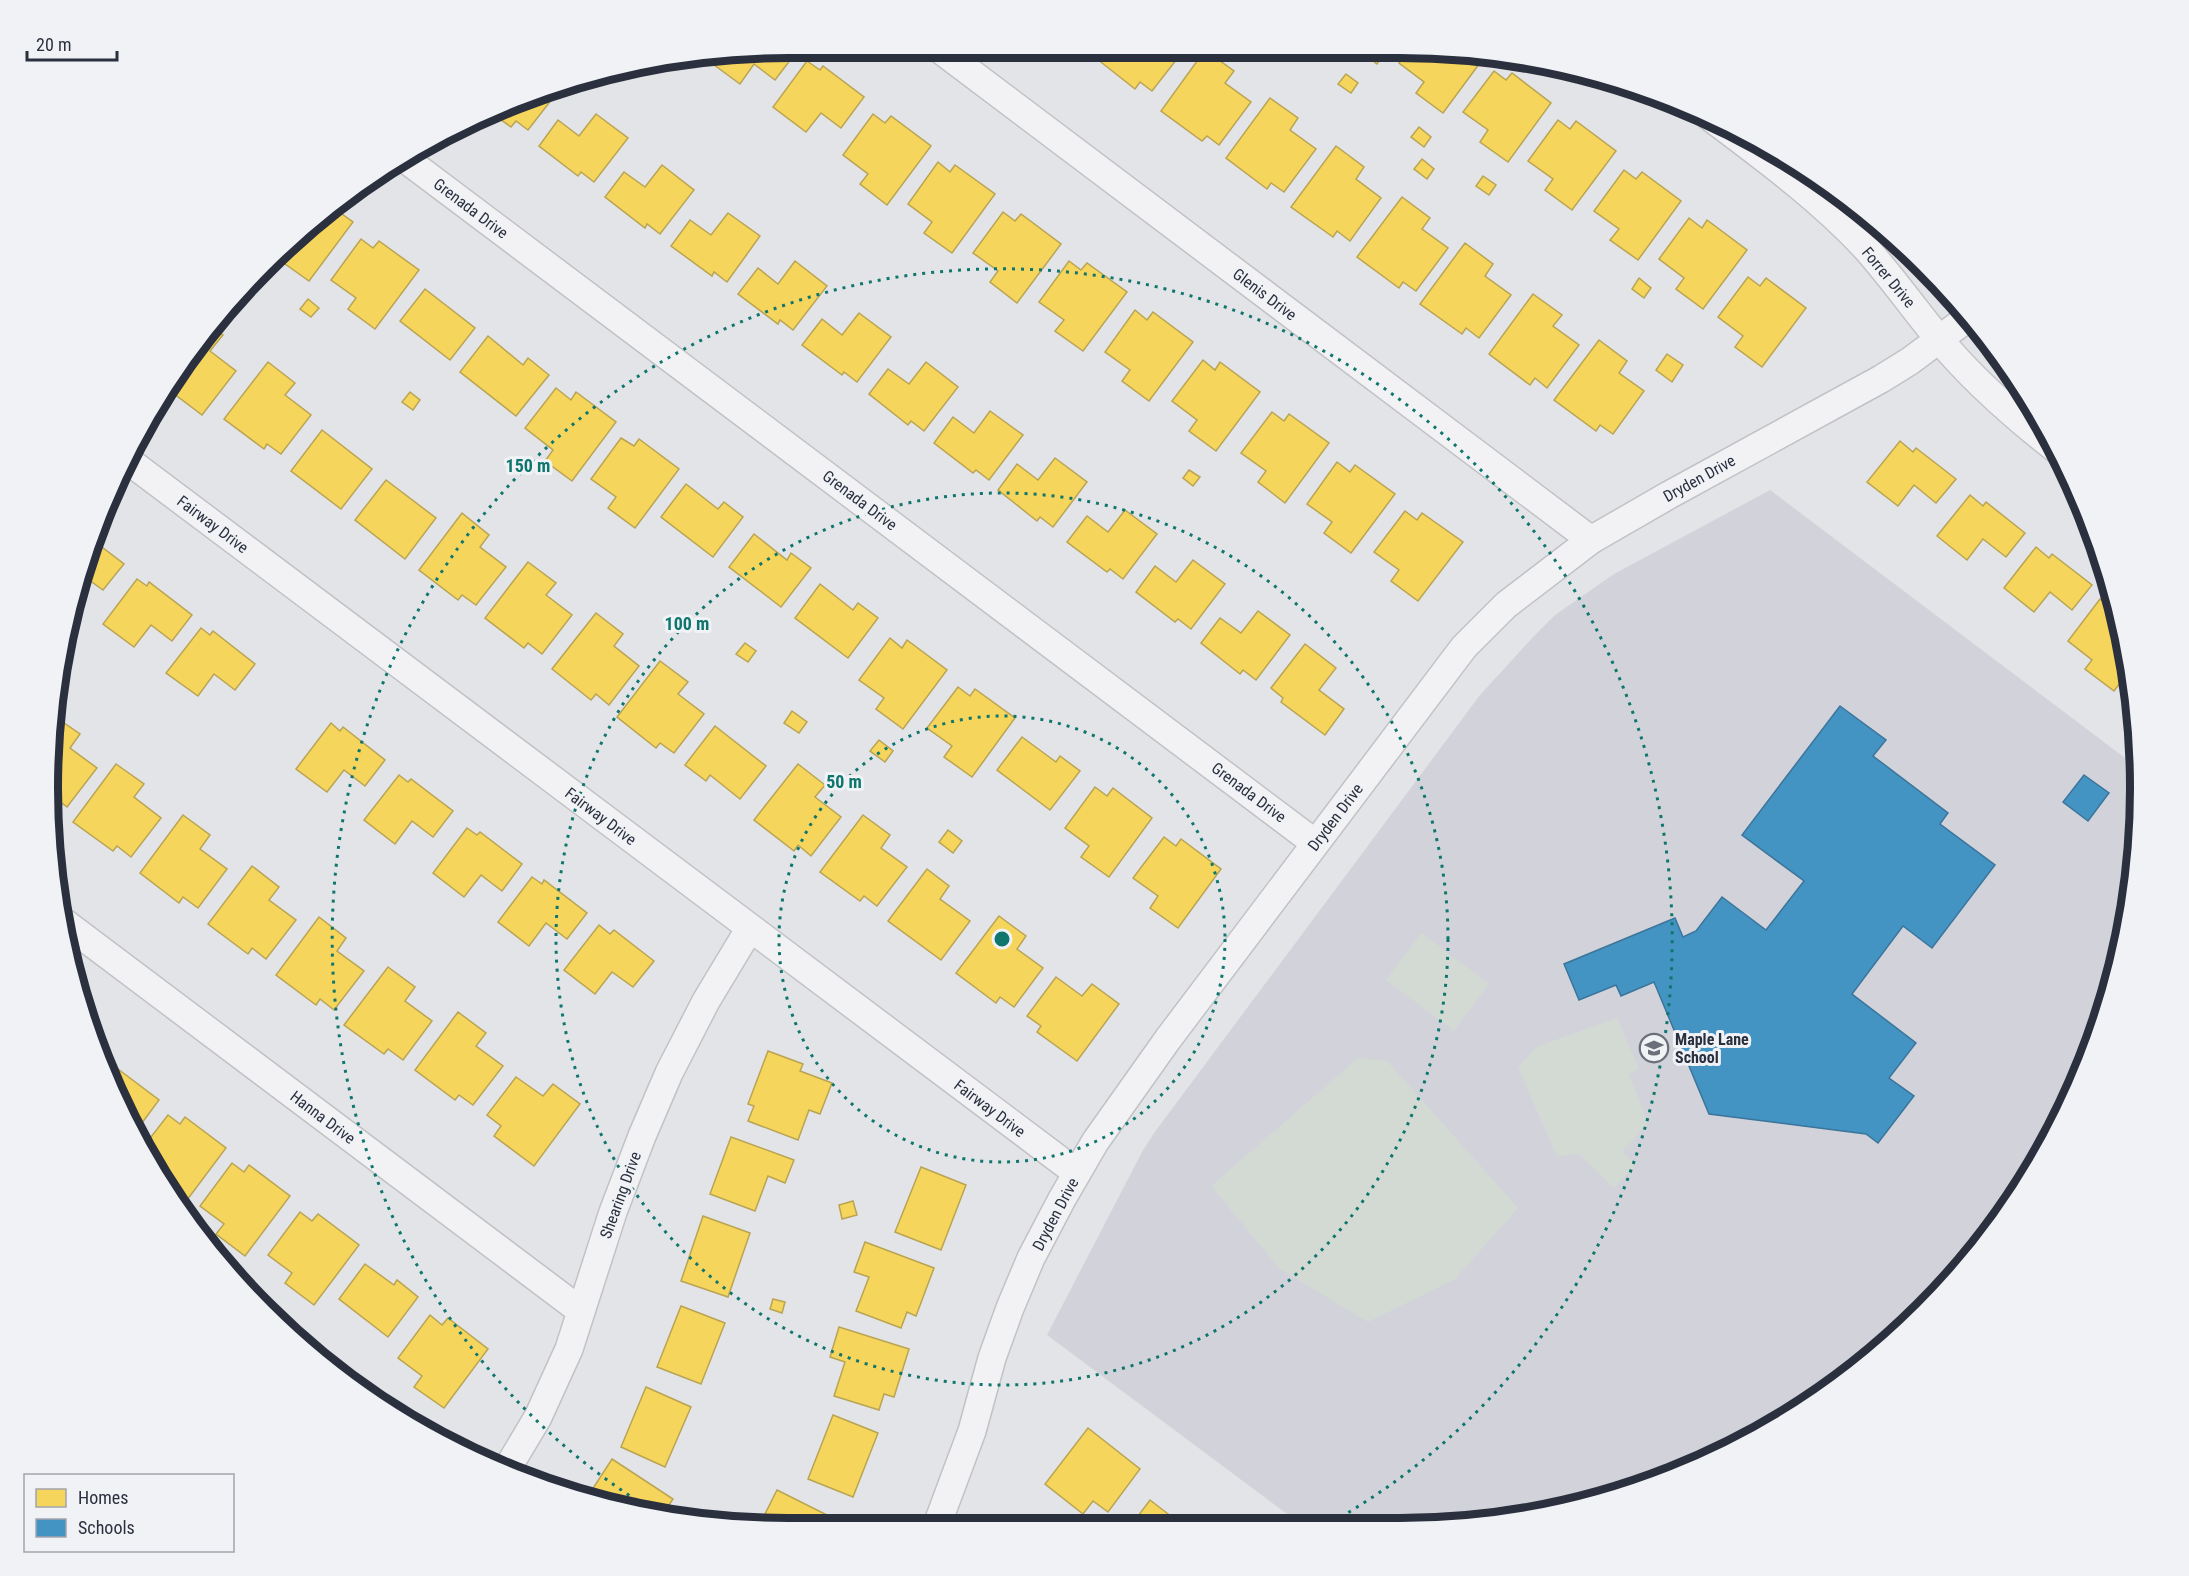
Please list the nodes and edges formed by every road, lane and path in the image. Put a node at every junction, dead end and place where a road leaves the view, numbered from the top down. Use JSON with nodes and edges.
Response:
{"nodes":[{"id":1,"x":951,"y":58,"type":"edge"},
{"id":2,"x":1751,"y":148,"type":"edge"},
{"id":3,"x":411,"y":163,"type":"edge"},
{"id":4,"x":1962,"y":323,"type":"edge"},
{"id":5,"x":1940,"y":340,"type":"junction"},
{"id":6,"x":2040,"y":436,"type":"edge"},
{"id":7,"x":134,"y":465,"type":"edge"},
{"id":8,"x":1591,"y":540,"type":"junction"},
{"id":9,"x":1315,"y":843,"type":"junction"},
{"id":10,"x":750,"y":928,"type":"junction"},
{"id":11,"x":73,"y":929,"type":"edge"},
{"id":12,"x":1077,"y":1173,"type":"junction"},
{"id":13,"x":581,"y":1311,"type":"junction"},
{"id":14,"x":511,"y":1463,"type":"edge"},
{"id":15,"x":940,"y":1518,"type":"edge"}],
"edges":[{"from":1,"to":8,"type":"street","name":"Glenis Drive"},
{"from":2,"to":5,"type":"street","name":"Forrer Drive"},
{"from":3,"to":9,"type":"street","name":"Grenada Drive"},
{"from":4,"to":5,"type":"street","name":"Dryden Drive"},
{"from":5,"to":6,"type":"street","name":"Forrer Drive"},
{"from":5,"to":8,"type":"street","name":"Dryden Drive"},
{"from":7,"to":10,"type":"street","name":"Fairway Drive"},
{"from":8,"to":9,"type":"street","name":"Dryden Drive"},
{"from":9,"to":12,"type":"street","name":"Dryden Drive"},
{"from":10,"to":12,"type":"street","name":"Fairway Drive"},
{"from":10,"to":13,"type":"street","name":"Shearing Drive"},
{"from":11,"to":13,"type":"street","name":"Hanna Drive"},
{"from":12,"to":15,"type":"street","name":"Dryden Drive"},
{"from":13,"to":14,"type":"street","name":"Shearing Drive"}]}
